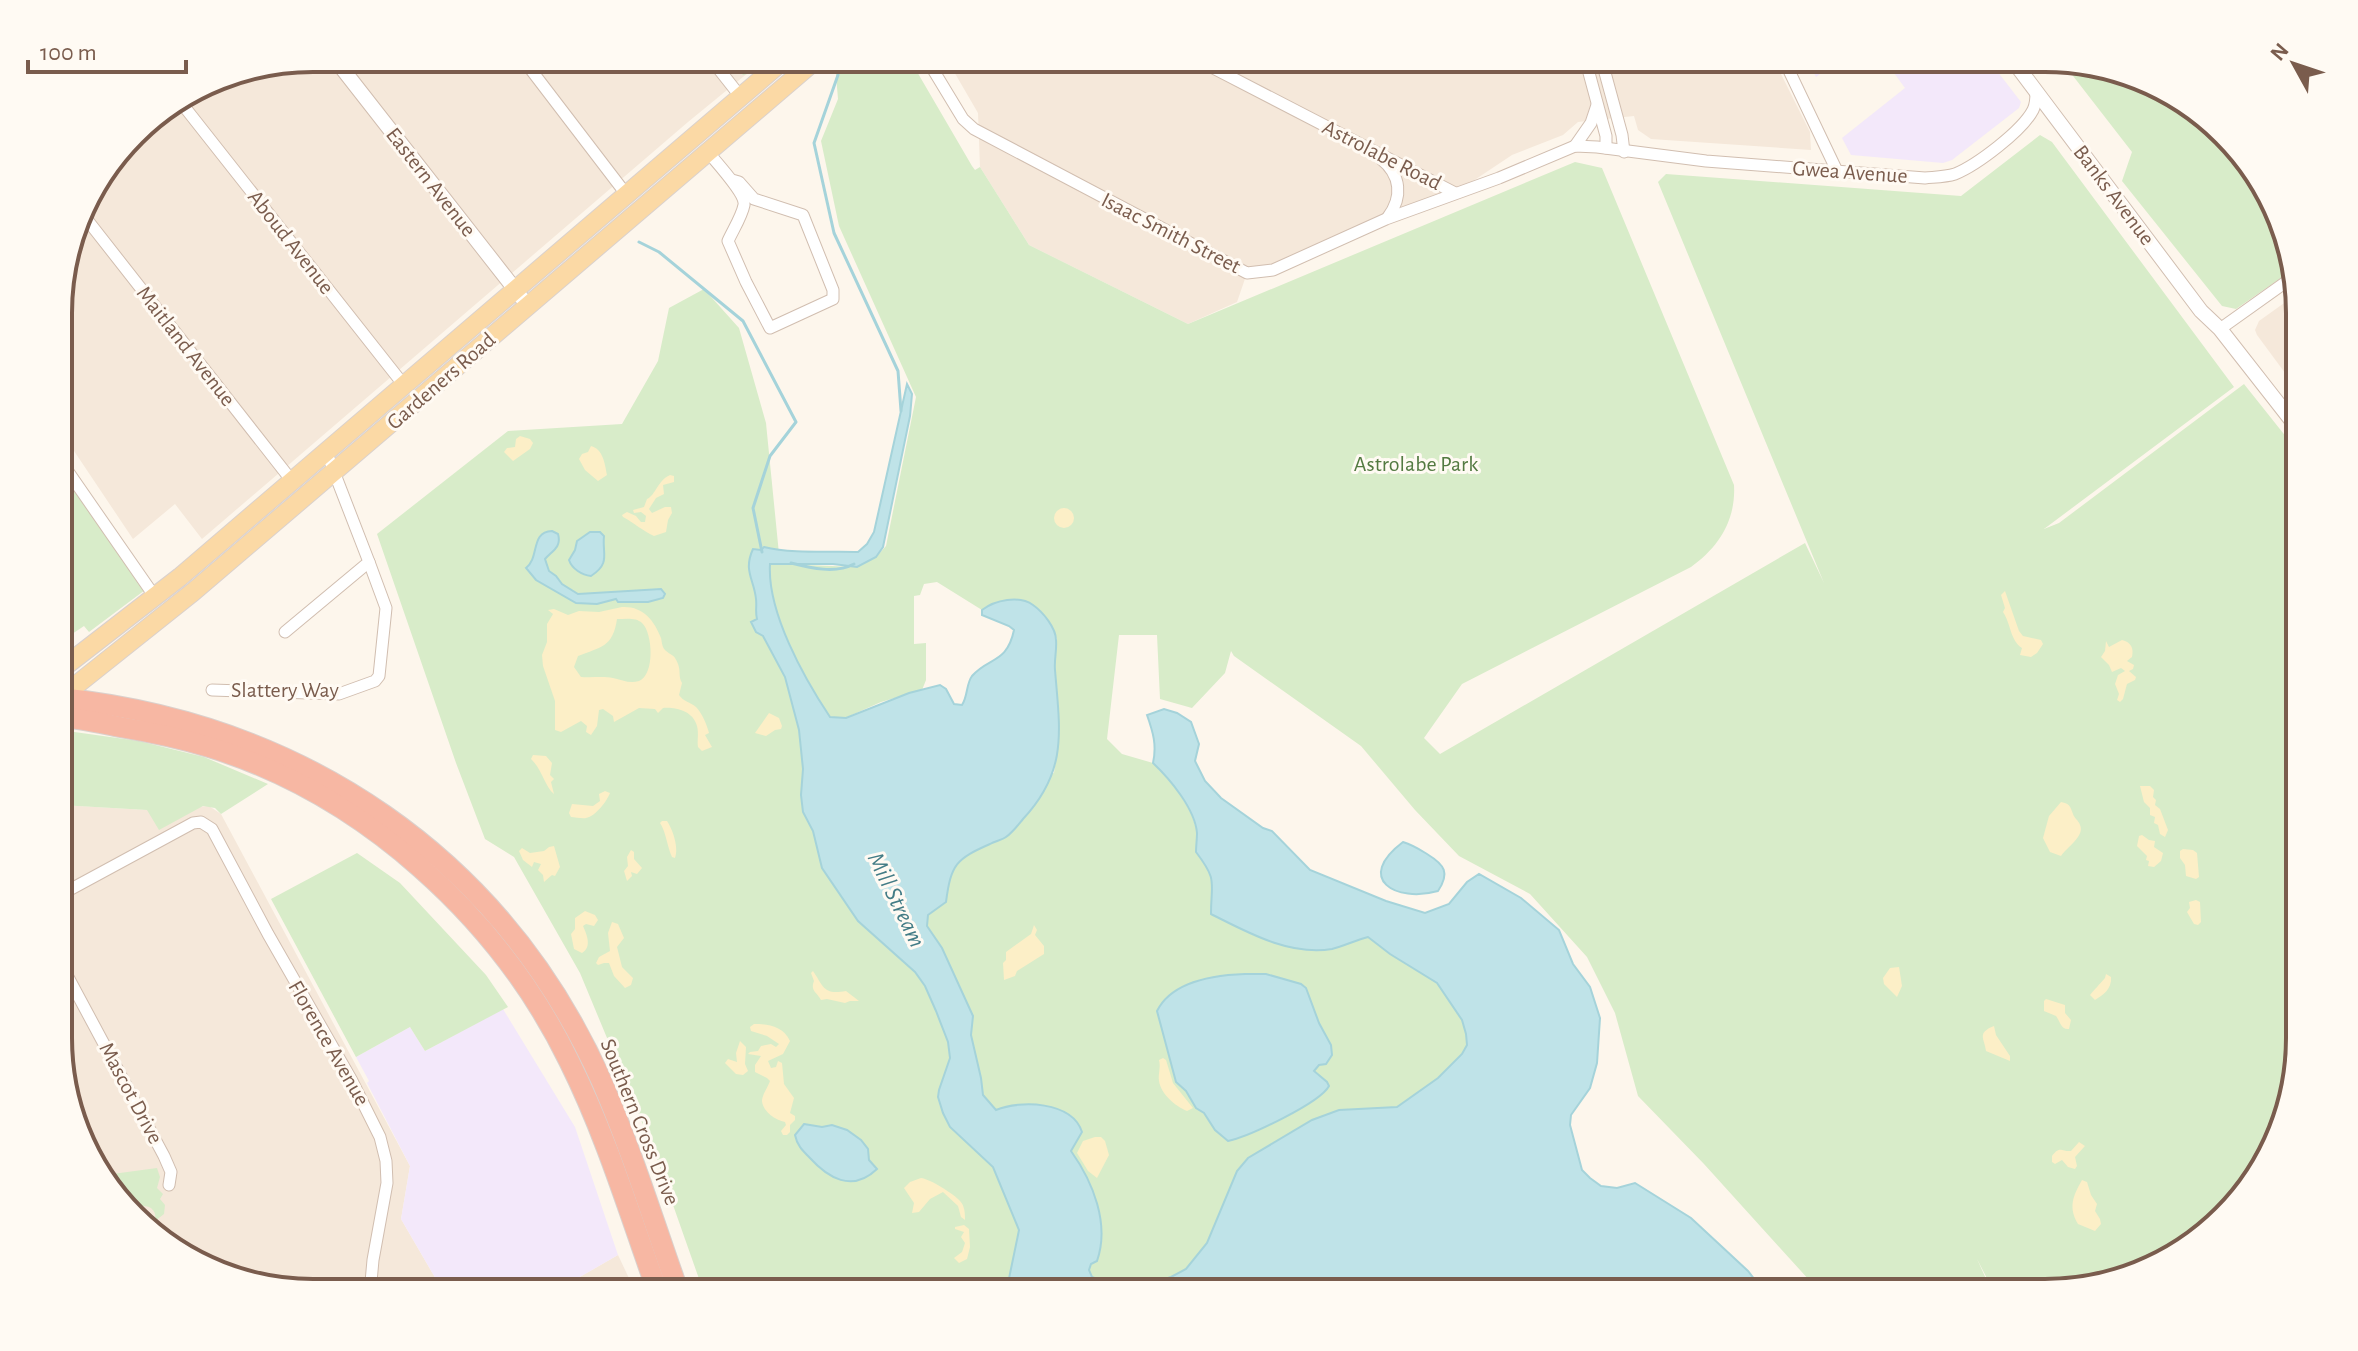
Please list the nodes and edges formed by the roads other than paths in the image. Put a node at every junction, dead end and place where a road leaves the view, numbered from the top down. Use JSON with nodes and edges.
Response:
{"nodes":[{"id":1,"x":345,"y":72,"type":"edge"},
{"id":2,"x":533,"y":72,"type":"edge"},
{"id":3,"x":721,"y":72,"type":"edge"},
{"id":4,"x":769,"y":72,"type":"edge"},
{"id":5,"x":802,"y":72,"type":"edge"},
{"id":6,"x":934,"y":72,"type":"edge"},
{"id":7,"x":1221,"y":72,"type":"edge"},
{"id":8,"x":1589,"y":72,"type":"edge"},
{"id":9,"x":1605,"y":72,"type":"edge"},
{"id":10,"x":1790,"y":72,"type":"edge"},
{"id":11,"x":2021,"y":72,"type":"edge"},
{"id":12,"x":2029,"y":72,"type":"edge"},
{"id":13,"x":2036,"y":92,"type":"junction"},
{"id":14,"x":740,"y":96,"type":"junction"},
{"id":15,"x":1597,"y":104,"type":"junction"},
{"id":16,"x":186,"y":109,"type":"edge"},
{"id":17,"x":1575,"y":146,"type":"junction"},
{"id":18,"x":1369,"y":148,"type":"junction"},
{"id":19,"x":1606,"y":148,"type":"junction"},
{"id":20,"x":708,"y":152,"type":"junction"},
{"id":21,"x":1624,"y":152,"type":"junction"},
{"id":22,"x":1837,"y":171,"type":"junction"},
{"id":23,"x":732,"y":180,"type":"junction"},
{"id":24,"x":1455,"y":193,"type":"junction"},
{"id":25,"x":626,"y":194,"type":"junction"},
{"id":26,"x":1386,"y":219,"type":"junction"},
{"id":27,"x":90,"y":224,"type":"edge"},
{"id":28,"x":2283,"y":284,"type":"edge"},
{"id":29,"x":515,"y":289,"type":"junction"},
{"id":30,"x":528,"y":306,"type":"junction"},
{"id":31,"x":2220,"y":329,"type":"junction"},
{"id":32,"x":403,"y":384,"type":"junction"},
{"id":33,"x":2285,"y":412,"type":"edge"},
{"id":34,"x":326,"y":451,"type":"junction"},
{"id":35,"x":335,"y":472,"type":"junction"},
{"id":36,"x":72,"y":477,"type":"edge"},
{"id":37,"x":292,"y":481,"type":"junction"},
{"id":38,"x":369,"y":562,"type":"junction"},
{"id":39,"x":155,"y":597,"type":"junction"},
{"id":40,"x":285,"y":632,"type":"dead end"},
{"id":41,"x":72,"y":661,"type":"edge"},
{"id":42,"x":72,"y":689,"type":"edge"},
{"id":43,"x":212,"y":690,"type":"dead end"},
{"id":44,"x":72,"y":700,"type":"edge"},
{"id":45,"x":72,"y":719,"type":"edge"},
{"id":46,"x":72,"y":889,"type":"edge"},
{"id":47,"x":72,"y":984,"type":"edge"},
{"id":48,"x":169,"y":1185,"type":"dead end"},
{"id":49,"x":371,"y":1279,"type":"edge"},
{"id":50,"x":653,"y":1279,"type":"edge"},
{"id":51,"x":674,"y":1279,"type":"edge"}],
"edges":[{"from":1,"to":29,"type":"street","name":"Eastern Avenue"},
{"from":2,"to":25,"type":"street"},
{"from":3,"to":14,"type":"street"},
{"from":4,"to":14,"type":"main road","name":"Gardeners Road"},
{"from":5,"to":20,"type":"main road","name":"Gardeners Road"},
{"from":6,"to":26,"type":"street","name":"Isaac Smith Street"},
{"from":7,"to":18,"type":"street","name":"Astrolabe Road"},
{"from":8,"to":15,"type":"street"},
{"from":9,"to":21,"type":"street"},
{"from":10,"to":22,"type":"street"},
{"from":11,"to":13,"type":"street","name":"Banks Avenue"},
{"from":12,"to":31,"type":"street","name":"Banks Avenue"},
{"from":13,"to":22,"type":"street","name":"Gwea Avenue"},
{"from":13,"to":31,"type":"street","name":"Banks Avenue"},
{"from":14,"to":25,"type":"main road","name":"Gardeners Road"},
{"from":15,"to":17,"type":"street"},
{"from":15,"to":19,"type":"street"},
{"from":16,"to":32,"type":"street","name":"Aboud Avenue"},
{"from":17,"to":19,"type":"street","name":"Astrolabe Road"},
{"from":17,"to":24,"type":"street","name":"Astrolabe Road"},
{"from":18,"to":24,"type":"street","name":"Astrolabe Road"},
{"from":18,"to":26,"type":"street"},
{"from":19,"to":21,"type":"street","name":"Astrolabe Road"},
{"from":20,"to":23,"type":"street"},
{"from":20,"to":30,"type":"main road","name":"Gardeners Road"},
{"from":21,"to":22,"type":"street","name":"Gwea Avenue"},
{"from":23,"to":23,"type":"street"},
{"from":24,"to":26,"type":"street","name":"Isaac Smith Street"},
{"from":25,"to":29,"type":"main road","name":"Gardeners Road"},
{"from":27,"to":37,"type":"street","name":"Maitland Avenue"},
{"from":28,"to":31,"type":"street"},
{"from":29,"to":30,"type":"street","name":"Eastern Avenue"},
{"from":29,"to":32,"type":"main road","name":"Gardeners Road"},
{"from":30,"to":35,"type":"main road","name":"Gardeners Road"},
{"from":31,"to":33,"type":"street","name":"Banks Avenue"},
{"from":32,"to":34,"type":"main road","name":"Gardeners Road"},
{"from":34,"to":35,"type":"street"},
{"from":34,"to":37,"type":"main road","name":"Gardeners Road"},
{"from":35,"to":38,"type":"street"},
{"from":35,"to":42,"type":"main road","name":"Gardeners Road"},
{"from":36,"to":39,"type":"street"},
{"from":37,"to":39,"type":"main road","name":"Gardeners Road"},
{"from":38,"to":40,"type":"street"},
{"from":38,"to":43,"type":"street","name":"Slattery Way"},
{"from":39,"to":41,"type":"main road","name":"Gardeners Road"},
{"from":44,"to":51,"type":"highway","name":"Southern Cross Drive"},
{"from":45,"to":50,"type":"highway","name":"Southern Cross Drive"},
{"from":46,"to":49,"type":"street","name":"Florence Avenue"},
{"from":47,"to":48,"type":"street","name":"Mascot Drive"}]}
